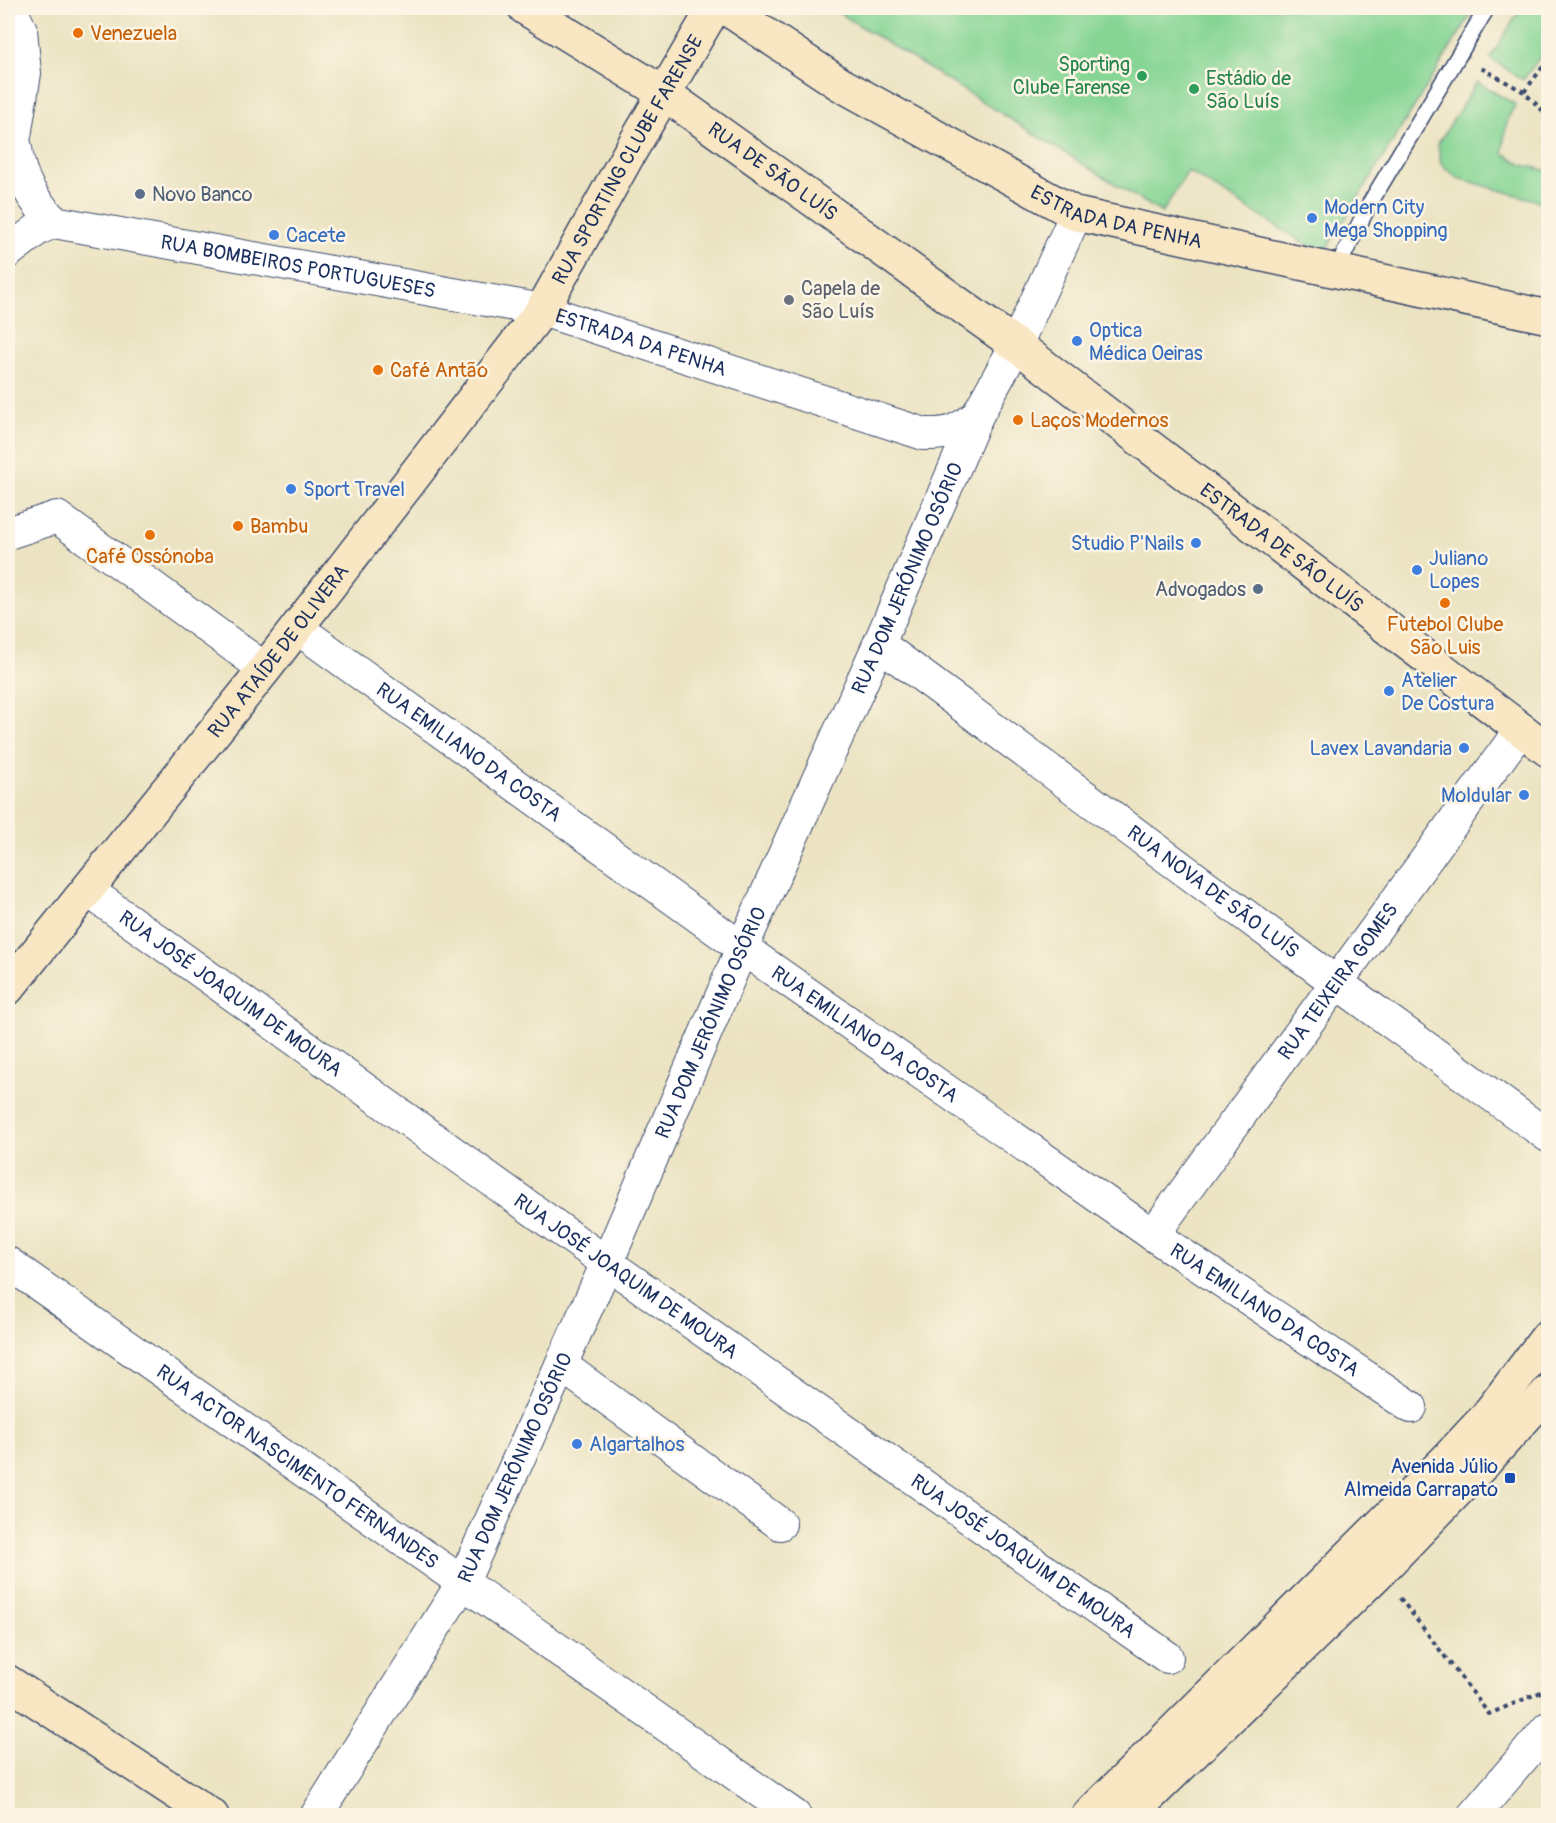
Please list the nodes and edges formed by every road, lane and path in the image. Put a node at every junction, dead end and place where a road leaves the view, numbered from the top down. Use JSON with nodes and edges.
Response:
{"nodes":[{"id":1,"x":10,"y":8,"type":"edge"},
{"id":2,"x":525,"y":8,"type":"edge"},
{"id":3,"x":714,"y":8,"type":"edge"},
{"id":4,"x":726,"y":8,"type":"edge"},
{"id":5,"x":1487,"y":8,"type":"edge"},
{"id":6,"x":1548,"y":60,"type":"edge"},
{"id":7,"x":1481,"y":68,"type":"dead end"},
{"id":8,"x":1524,"y":92,"type":"junction"},
{"id":9,"x":665,"y":94,"type":"junction"},
{"id":10,"x":1548,"y":116,"type":"edge"},
{"id":11,"x":15,"y":139,"type":"junction"},
{"id":12,"x":8,"y":180,"type":"edge"},
{"id":13,"x":1076,"y":214,"type":"junction"},
{"id":14,"x":54,"y":222,"type":"junction"},
{"id":15,"x":8,"y":252,"type":"edge"},
{"id":16,"x":1336,"y":270,"type":"junction"},
{"id":17,"x":542,"y":310,"type":"junction"},
{"id":18,"x":1548,"y":317,"type":"edge"},
{"id":19,"x":1016,"y":345,"type":"junction"},
{"id":20,"x":977,"y":416,"type":"junction"},
{"id":21,"x":8,"y":533,"type":"edge"},
{"id":22,"x":297,"y":628,"type":"junction"},
{"id":23,"x":879,"y":644,"type":"junction"},
{"id":24,"x":266,"y":669,"type":"junction"},
{"id":25,"x":1521,"y":729,"type":"junction"},
{"id":26,"x":1548,"y":750,"type":"edge"},
{"id":27,"x":87,"y":890,"type":"junction"},
{"id":28,"x":742,"y":948,"type":"junction"},
{"id":29,"x":1337,"y":983,"type":"junction"},
{"id":30,"x":8,"y":988,"type":"edge"},
{"id":31,"x":1548,"y":1136,"type":"edge"},
{"id":32,"x":1153,"y":1235,"type":"junction"},
{"id":33,"x":8,"y":1263,"type":"edge"},
{"id":34,"x":607,"y":1263,"type":"junction"},
{"id":35,"x":1548,"y":1336,"type":"edge"},
{"id":36,"x":561,"y":1365,"type":"junction"},
{"id":37,"x":1548,"y":1392,"type":"edge"},
{"id":38,"x":1411,"y":1407,"type":"dead end"},
{"id":39,"x":780,"y":1524,"type":"dead end"},
{"id":40,"x":1380,"y":1571,"type":"junction"},
{"id":41,"x":463,"y":1582,"type":"junction"},
{"id":42,"x":1167,"y":1657,"type":"dead end"},
{"id":43,"x":8,"y":1682,"type":"edge"},
{"id":44,"x":1548,"y":1689,"type":"edge"},
{"id":45,"x":1548,"y":1728,"type":"edge"},
{"id":46,"x":212,"y":1815,"type":"edge"},
{"id":47,"x":316,"y":1815,"type":"edge"},
{"id":48,"x":795,"y":1815,"type":"edge"},
{"id":49,"x":1088,"y":1815,"type":"edge"},
{"id":50,"x":1130,"y":1815,"type":"edge"},
{"id":51,"x":1473,"y":1815,"type":"edge"}],
"edges":[{"from":1,"to":11,"type":"street"},
{"from":2,"to":9,"type":"street","name":"RUA DE SÃO LUÍS"},
{"from":3,"to":9,"type":"street","name":"RUA SPORTING CLUBE FARENSE"},
{"from":4,"to":13,"type":"street","name":"ESTRADA DA PENHA"},
{"from":5,"to":16,"type":"lane"},
{"from":6,"to":8,"type":"path"},
{"from":7,"to":8,"type":"path"},
{"from":8,"to":10,"type":"path"},
{"from":9,"to":17,"type":"street","name":"RUA SPORTING CLUBE FARENSE"},
{"from":9,"to":19,"type":"street","name":"RUA DE SÃO LUÍS"},
{"from":11,"to":12,"type":"street"},
{"from":11,"to":14,"type":"street"},
{"from":13,"to":16,"type":"street","name":"ESTRADA DA PENHA"},
{"from":13,"to":19,"type":"street","name":"RUA DOM JERÓNIMO OSÓRIO"},
{"from":14,"to":15,"type":"street"},
{"from":14,"to":17,"type":"street","name":"RUA BOMBEIROS PORTUGUESES"},
{"from":16,"to":18,"type":"street","name":"ESTRADA DA PENHA"},
{"from":17,"to":20,"type":"street","name":"ESTRADA DA PENHA"},
{"from":17,"to":22,"type":"street","name":"RUA ATAÍDE DE OLIVERA"},
{"from":19,"to":20,"type":"street","name":"RUA DOM JERÓNIMO OSÓRIO"},
{"from":19,"to":25,"type":"street","name":"ESTRADA DE SÃO LUÍS"},
{"from":20,"to":23,"type":"street","name":"RUA DOM JERÓNIMO OSÓRIO"},
{"from":21,"to":24,"type":"street"},
{"from":22,"to":24,"type":"street","name":"RUA ATAÍDE DE OLIVERA"},
{"from":22,"to":28,"type":"street","name":"RUA EMILIANO DA COSTA"},
{"from":23,"to":28,"type":"street","name":"RUA DOM JERÓNIMO OSÓRIO"},
{"from":23,"to":29,"type":"street","name":"RUA NOVA DE SÃO LUÍS"},
{"from":24,"to":27,"type":"street","name":"RUA ATAÍDE DE OLIVERA"},
{"from":25,"to":26,"type":"street","name":"ESTRADA DE SÃO LUÍS"},
{"from":25,"to":29,"type":"street","name":"RUA TEIXEIRA GOMES"},
{"from":27,"to":30,"type":"street","name":"RUA ATAÍDE DE OLIVERA"},
{"from":27,"to":34,"type":"street","name":"RUA JOSÉ JOAQUIM DE MOURA"},
{"from":28,"to":32,"type":"street","name":"RUA EMILIANO DA COSTA"},
{"from":28,"to":34,"type":"street","name":"RUA DOM JERÓNIMO OSÓRIO"},
{"from":29,"to":31,"type":"street","name":"RUA NOVA DE SÃO LUÍS"},
{"from":29,"to":32,"type":"street","name":"RUA TEIXEIRA GOMES"},
{"from":32,"to":38,"type":"street","name":"RUA EMILIANO DA COSTA"},
{"from":33,"to":41,"type":"street","name":"RUA ACTOR NASCIMENTO FERNANDES"},
{"from":34,"to":36,"type":"street","name":"RUA DOM JERÓNIMO OSÓRIO"},
{"from":34,"to":42,"type":"street","name":"RUA JOSÉ JOAQUIM DE MOURA"},
{"from":35,"to":49,"type":"street"},
{"from":36,"to":39,"type":"street"},
{"from":36,"to":41,"type":"street","name":"RUA DOM JERÓNIMO OSÓRIO"},
{"from":37,"to":40,"type":"street"},
{"from":40,"to":44,"type":"path"},
{"from":40,"to":50,"type":"street"},
{"from":41,"to":47,"type":"street","name":"RUA DOM JERÓNIMO OSÓRIO"},
{"from":41,"to":48,"type":"street","name":"RUA ACTOR NASCIMENTO FERNANDES"},
{"from":43,"to":46,"type":"street"},
{"from":45,"to":51,"type":"street"}]}
